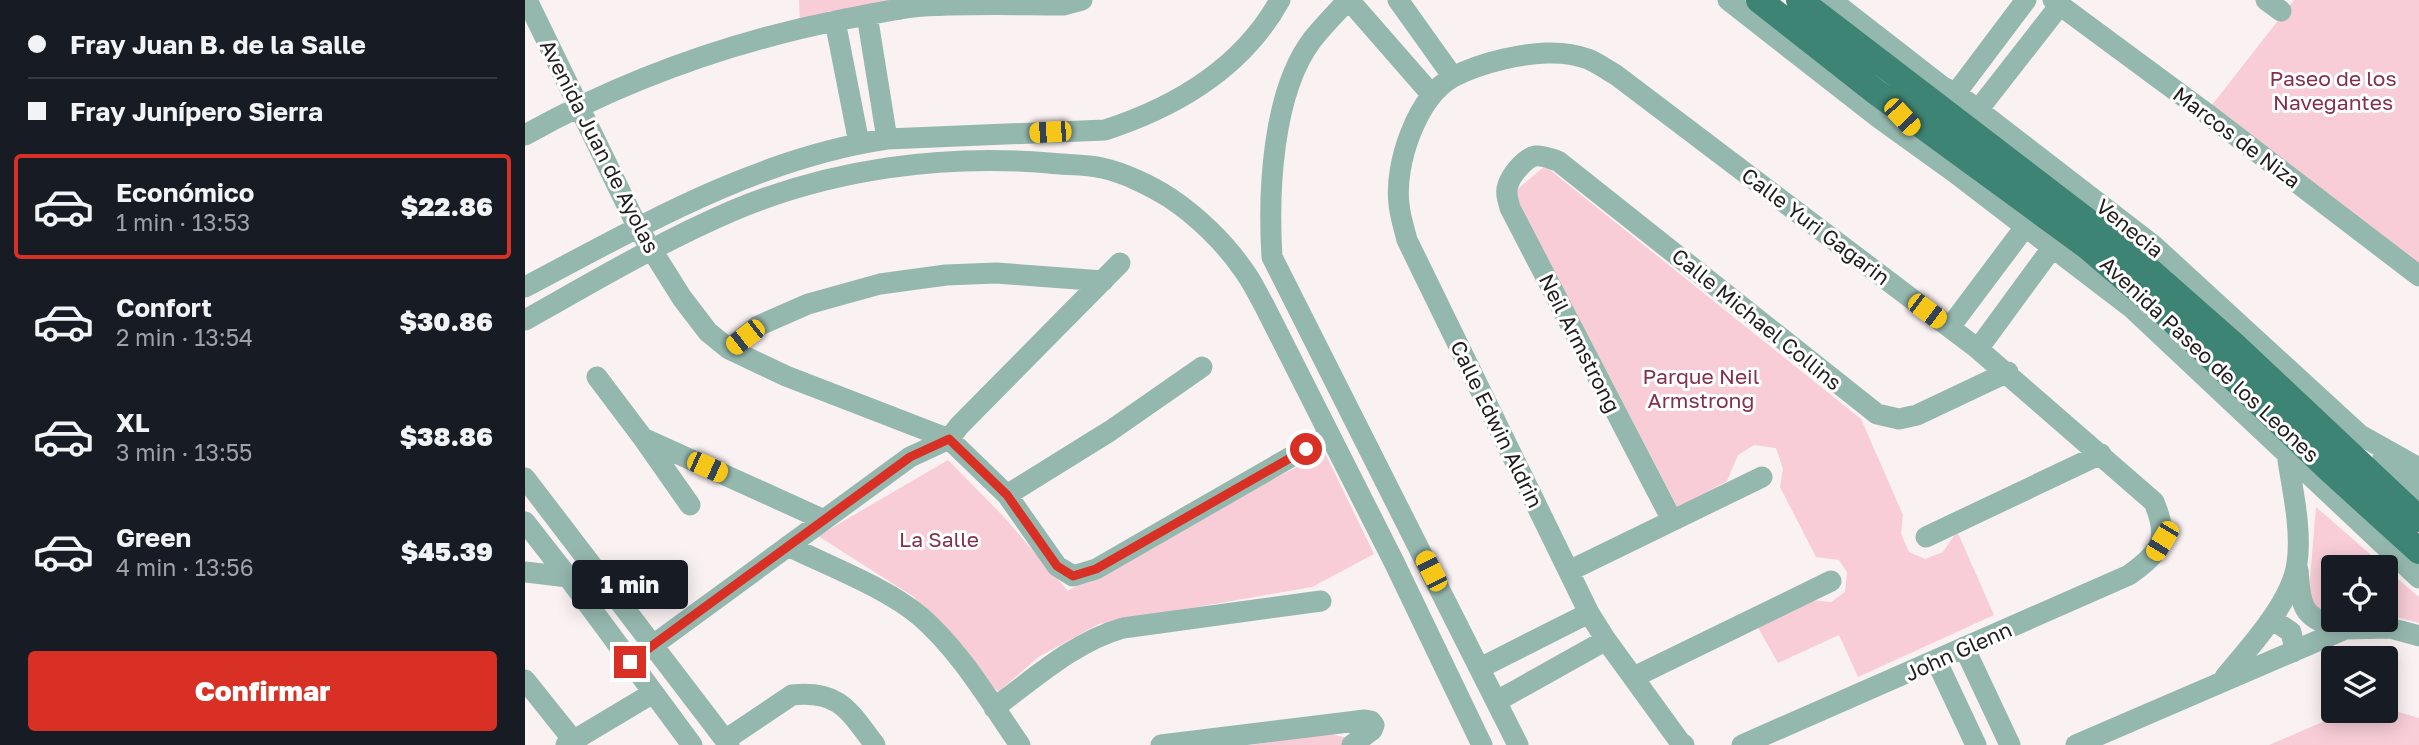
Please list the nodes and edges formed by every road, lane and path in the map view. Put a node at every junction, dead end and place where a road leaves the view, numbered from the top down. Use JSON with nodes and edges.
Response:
{"nodes":[{"id":1,"x":1082,"y":0,"type":"edge"},
{"id":2,"x":1280,"y":0,"type":"edge"},
{"id":3,"x":1349,"y":0,"type":"edge"},
{"id":4,"x":1398,"y":0,"type":"edge"},
{"id":5,"x":1728,"y":0,"type":"edge"},
{"id":6,"x":1759,"y":0,"type":"edge"},
{"id":7,"x":1798,"y":0,"type":"edge"},
{"id":8,"x":1831,"y":0,"type":"edge"},
{"id":9,"x":2026,"y":0,"type":"edge"},
{"id":10,"x":532,"y":2,"type":"edge"},
{"id":11,"x":2056,"y":3,"type":"edge"},
{"id":12,"x":867,"y":15,"type":"junction"},
{"id":13,"x":835,"y":21,"type":"junction"},
{"id":14,"x":1836,"y":29,"type":"junction"},
{"id":15,"x":1802,"y":58,"type":"junction"},
{"id":16,"x":1442,"y":86,"type":"junction"},
{"id":17,"x":1949,"y":90,"type":"junction"},
{"id":18,"x":1880,"y":95,"type":"junction"},
{"id":19,"x":577,"y":106,"type":"junction"},
{"id":20,"x":1978,"y":110,"type":"junction"},
{"id":21,"x":1105,"y":130,"type":"junction"},
{"id":22,"x":525,"y":135,"type":"edge"},
{"id":23,"x":887,"y":139,"type":"junction"},
{"id":24,"x":859,"y":144,"type":"junction"},
{"id":25,"x":1521,"y":166,"type":"joint"},
{"id":26,"x":1103,"y":168,"type":"junction"},
{"id":27,"x":1954,"y":172,"type":"junction"},
{"id":28,"x":2025,"y":227,"type":"junction"},
{"id":29,"x":638,"y":228,"type":"junction"},
{"id":30,"x":2052,"y":248,"type":"junction"},
{"id":31,"x":651,"y":250,"type":"junction"},
{"id":32,"x":1272,"y":257,"type":"junction"},
{"id":33,"x":1120,"y":263,"type":"dead end"},
{"id":34,"x":1242,"y":268,"type":"junction"},
{"id":35,"x":2419,"y":276,"type":"edge"},
{"id":36,"x":1103,"y":281,"type":"junction"},
{"id":37,"x":525,"y":287,"type":"edge"},
{"id":38,"x":525,"y":320,"type":"edge"},
{"id":39,"x":1949,"y":327,"type":"junction"},
{"id":40,"x":729,"y":349,"type":"junction"},
{"id":41,"x":1978,"y":349,"type":"junction"},
{"id":42,"x":1202,"y":367,"type":"dead end"},
{"id":43,"x":2008,"y":372,"type":"junction"},
{"id":44,"x":597,"y":377,"type":"dead end"},
{"id":45,"x":1329,"y":435,"type":"junction"},
{"id":46,"x":2360,"y":435,"type":"junction"},
{"id":47,"x":643,"y":438,"type":"junction"},
{"id":48,"x":949,"y":439,"type":"junction"},
{"id":49,"x":2101,"y":454,"type":"junction"},
{"id":50,"x":2287,"y":454,"type":"junction"},
{"id":51,"x":2419,"y":468,"type":"edge"},
{"id":52,"x":1762,"y":477,"type":"dead end"},
{"id":53,"x":525,"y":478,"type":"edge"},
{"id":54,"x":2419,"y":492,"type":"edge"},
{"id":55,"x":1007,"y":495,"type":"junction"},
{"id":56,"x":689,"y":505,"type":"dead end"},
{"id":57,"x":823,"y":519,"type":"junction"},
{"id":58,"x":2419,"y":519,"type":"edge"},
{"id":59,"x":1672,"y":520,"type":"junction"},
{"id":60,"x":525,"y":522,"type":"edge"},
{"id":61,"x":1926,"y":537,"type":"dead end"},
{"id":62,"x":2162,"y":541,"type":"joint"},
{"id":63,"x":788,"y":546,"type":"junction"},
{"id":64,"x":2419,"y":551,"type":"edge"},
{"id":65,"x":2298,"y":564,"type":"junction"},
{"id":66,"x":1569,"y":571,"type":"junction"},
{"id":67,"x":525,"y":572,"type":"edge"},
{"id":68,"x":568,"y":577,"type":"junction"},
{"id":69,"x":2419,"y":578,"type":"edge"},
{"id":70,"x":1831,"y":581,"type":"dead end"},
{"id":71,"x":1321,"y":601,"type":"dead end"},
{"id":72,"x":1589,"y":613,"type":"junction"},
{"id":73,"x":2269,"y":622,"type":"junction"},
{"id":74,"x":2321,"y":622,"type":"edge"},
{"id":75,"x":2398,"y":630,"type":"edge"},
{"id":76,"x":2338,"y":632,"type":"edge"},
{"id":77,"x":2419,"y":636,"type":"edge"},
{"id":78,"x":1606,"y":640,"type":"junction"},
{"id":79,"x":653,"y":644,"type":"junction"},
{"id":80,"x":1964,"y":648,"type":"junction"},
{"id":81,"x":2293,"y":652,"type":"junction"},
{"id":82,"x":1936,"y":660,"type":"junction"},
{"id":83,"x":630,"y":662,"type":"junction"},
{"id":84,"x":1481,"y":668,"type":"junction"},
{"id":85,"x":1635,"y":677,"type":"junction"},
{"id":86,"x":525,"y":680,"type":"edge"},
{"id":87,"x":2223,"y":680,"type":"junction"},
{"id":88,"x":653,"y":693,"type":"junction"},
{"id":89,"x":1497,"y":701,"type":"junction"},
{"id":90,"x":994,"y":708,"type":"junction"},
{"id":91,"x":727,"y":742,"type":"edge"},
{"id":92,"x":573,"y":743,"type":"edge"},
{"id":93,"x":1168,"y":744,"type":"edge"},
{"id":94,"x":1513,"y":744,"type":"edge"},
{"id":95,"x":692,"y":745,"type":"edge"},
{"id":96,"x":875,"y":745,"type":"edge"},
{"id":97,"x":1020,"y":745,"type":"edge"},
{"id":98,"x":1352,"y":745,"type":"edge"},
{"id":99,"x":1482,"y":745,"type":"edge"},
{"id":100,"x":1684,"y":745,"type":"edge"},
{"id":101,"x":1742,"y":745,"type":"edge"},
{"id":102,"x":1976,"y":745,"type":"edge"},
{"id":103,"x":2010,"y":745,"type":"edge"},
{"id":104,"x":2076,"y":745,"type":"edge"}],
"edges":[{"from":1,"to":12,"type":"street"},
{"from":2,"to":21,"type":"street"},
{"from":3,"to":16,"type":"street"},
{"from":3,"to":32,"type":"street"},
{"from":4,"to":16,"type":"street"},
{"from":5,"to":15,"type":"street"},
{"from":6,"to":18,"type":"main road","name":"Avenida Paseo de los Leones"},
{"from":7,"to":14,"type":"main road","name":"Avenida Paseo de los Leones"},
{"from":8,"to":17,"type":"street","name":"Venecia"},
{"from":9,"to":17,"type":"street"},
{"from":10,"to":19,"type":"street","name":"Avenida Juan de Ayolas"},
{"from":11,"to":20,"type":"street"},
{"from":11,"to":35,"type":"street","name":"Marcos de Niza"},
{"from":12,"to":13,"type":"street"},
{"from":12,"to":23,"type":"street"},
{"from":13,"to":19,"type":"street"},
{"from":13,"to":24,"type":"street"},
{"from":14,"to":17,"type":"main road"},
{"from":14,"to":58,"type":"main road","name":"Avenida Paseo de los Leones"},
{"from":15,"to":18,"type":"main road"},
{"from":15,"to":27,"type":"street"},
{"from":16,"to":39,"type":"street","name":"Calle Yuri Gagarin"},
{"from":16,"to":66,"type":"street","name":"Calle Edwin Aldrin"},
{"from":17,"to":20,"type":"street","name":"Venecia"},
{"from":18,"to":27,"type":"main road"},
{"from":18,"to":64,"type":"main road","name":"Avenida Paseo de los Leones"},
{"from":19,"to":22,"type":"street"},
{"from":19,"to":29,"type":"street","name":"Avenida Juan de Ayolas"},
{"from":20,"to":46,"type":"street","name":"Venecia"},
{"from":21,"to":23,"type":"street"},
{"from":21,"to":26,"type":"street"},
{"from":23,"to":24,"type":"street"},
{"from":24,"to":29,"type":"street"},
{"from":25,"to":43,"type":"street","name":"Calle Michael Collins"},
{"from":25,"to":59,"type":"street","name":"Neil Armstrong"},
{"from":26,"to":31,"type":"street"},
{"from":26,"to":34,"type":"street"},
{"from":27,"to":28,"type":"street"},
{"from":28,"to":30,"type":"street"},
{"from":28,"to":39,"type":"street"},
{"from":29,"to":31,"type":"street","name":"Avenida Juan de Ayolas"},
{"from":29,"to":37,"type":"street"},
{"from":30,"to":41,"type":"street"},
{"from":30,"to":50,"type":"street"},
{"from":31,"to":38,"type":"street"},
{"from":31,"to":40,"type":"street","name":"Avenida Juan de Ayolas"},
{"from":32,"to":34,"type":"street"},
{"from":32,"to":84,"type":"street"},
{"from":33,"to":36,"type":"street"},
{"from":34,"to":45,"type":"street"},
{"from":36,"to":40,"type":"street"},
{"from":36,"to":48,"type":"street"},
{"from":39,"to":41,"type":"street","name":"Calle Yuri Gagarin"},
{"from":40,"to":48,"type":"street","name":"Avenida Juan de Ayolas"},
{"from":41,"to":43,"type":"street","name":"Calle Yuri Gagarin"},
{"from":42,"to":55,"type":"street"},
{"from":43,"to":49,"type":"street","name":"Calle Yuri Gagarin"},
{"from":44,"to":47,"type":"street"},
{"from":45,"to":55,"type":"street","name":"Avenida Juan de Ayolas"},
{"from":45,"to":99,"type":"street"},
{"from":46,"to":51,"type":"street","name":"Venecia"},
{"from":46,"to":54,"type":"street"},
{"from":47,"to":56,"type":"street"},
{"from":47,"to":57,"type":"street"},
{"from":48,"to":55,"type":"street","name":"Avenida Juan de Ayolas"},
{"from":48,"to":57,"type":"street"},
{"from":49,"to":61,"type":"street"},
{"from":49,"to":62,"type":"street","name":"Calle Yuri Gagarin"},
{"from":50,"to":65,"type":"street"},
{"from":50,"to":69,"type":"street"},
{"from":52,"to":59,"type":"street"},
{"from":53,"to":79,"type":"street"},
{"from":57,"to":63,"type":"street"},
{"from":59,"to":66,"type":"street"},
{"from":60,"to":68,"type":"street"},
{"from":62,"to":80,"type":"street","name":"John Glenn"},
{"from":63,"to":79,"type":"street"},
{"from":63,"to":90,"type":"street"},
{"from":65,"to":73,"type":"street"},
{"from":65,"to":74,"type":"street"},
{"from":66,"to":72,"type":"street","name":"Calle Edwin Aldrin"},
{"from":67,"to":68,"type":"street"},
{"from":68,"to":83,"type":"street"},
{"from":70,"to":85,"type":"street"},
{"from":71,"to":90,"type":"street"},
{"from":72,"to":78,"type":"street","name":"Calle Edwin Aldrin"},
{"from":72,"to":84,"type":"street"},
{"from":73,"to":81,"type":"street"},
{"from":73,"to":87,"type":"street"},
{"from":75,"to":77,"type":"street"},
{"from":76,"to":81,"type":"street"},
{"from":78,"to":85,"type":"street","name":"Calle Edwin Aldrin"},
{"from":78,"to":89,"type":"street"},
{"from":79,"to":83,"type":"street"},
{"from":79,"to":91,"type":"street"},
{"from":80,"to":82,"type":"street","name":"John Glenn"},
{"from":80,"to":103,"type":"street"},
{"from":81,"to":87,"type":"street"},
{"from":82,"to":101,"type":"street","name":"John Glenn"},
{"from":82,"to":102,"type":"street"},
{"from":83,"to":88,"type":"street"},
{"from":84,"to":89,"type":"street"},
{"from":85,"to":100,"type":"street","name":"Calle Edwin Aldrin"},
{"from":86,"to":92,"type":"street"},
{"from":87,"to":104,"type":"street"},
{"from":88,"to":92,"type":"street"},
{"from":88,"to":95,"type":"street"},
{"from":89,"to":94,"type":"street"},
{"from":90,"to":97,"type":"street"},
{"from":91,"to":96,"type":"street"},
{"from":93,"to":98,"type":"street"}]}
